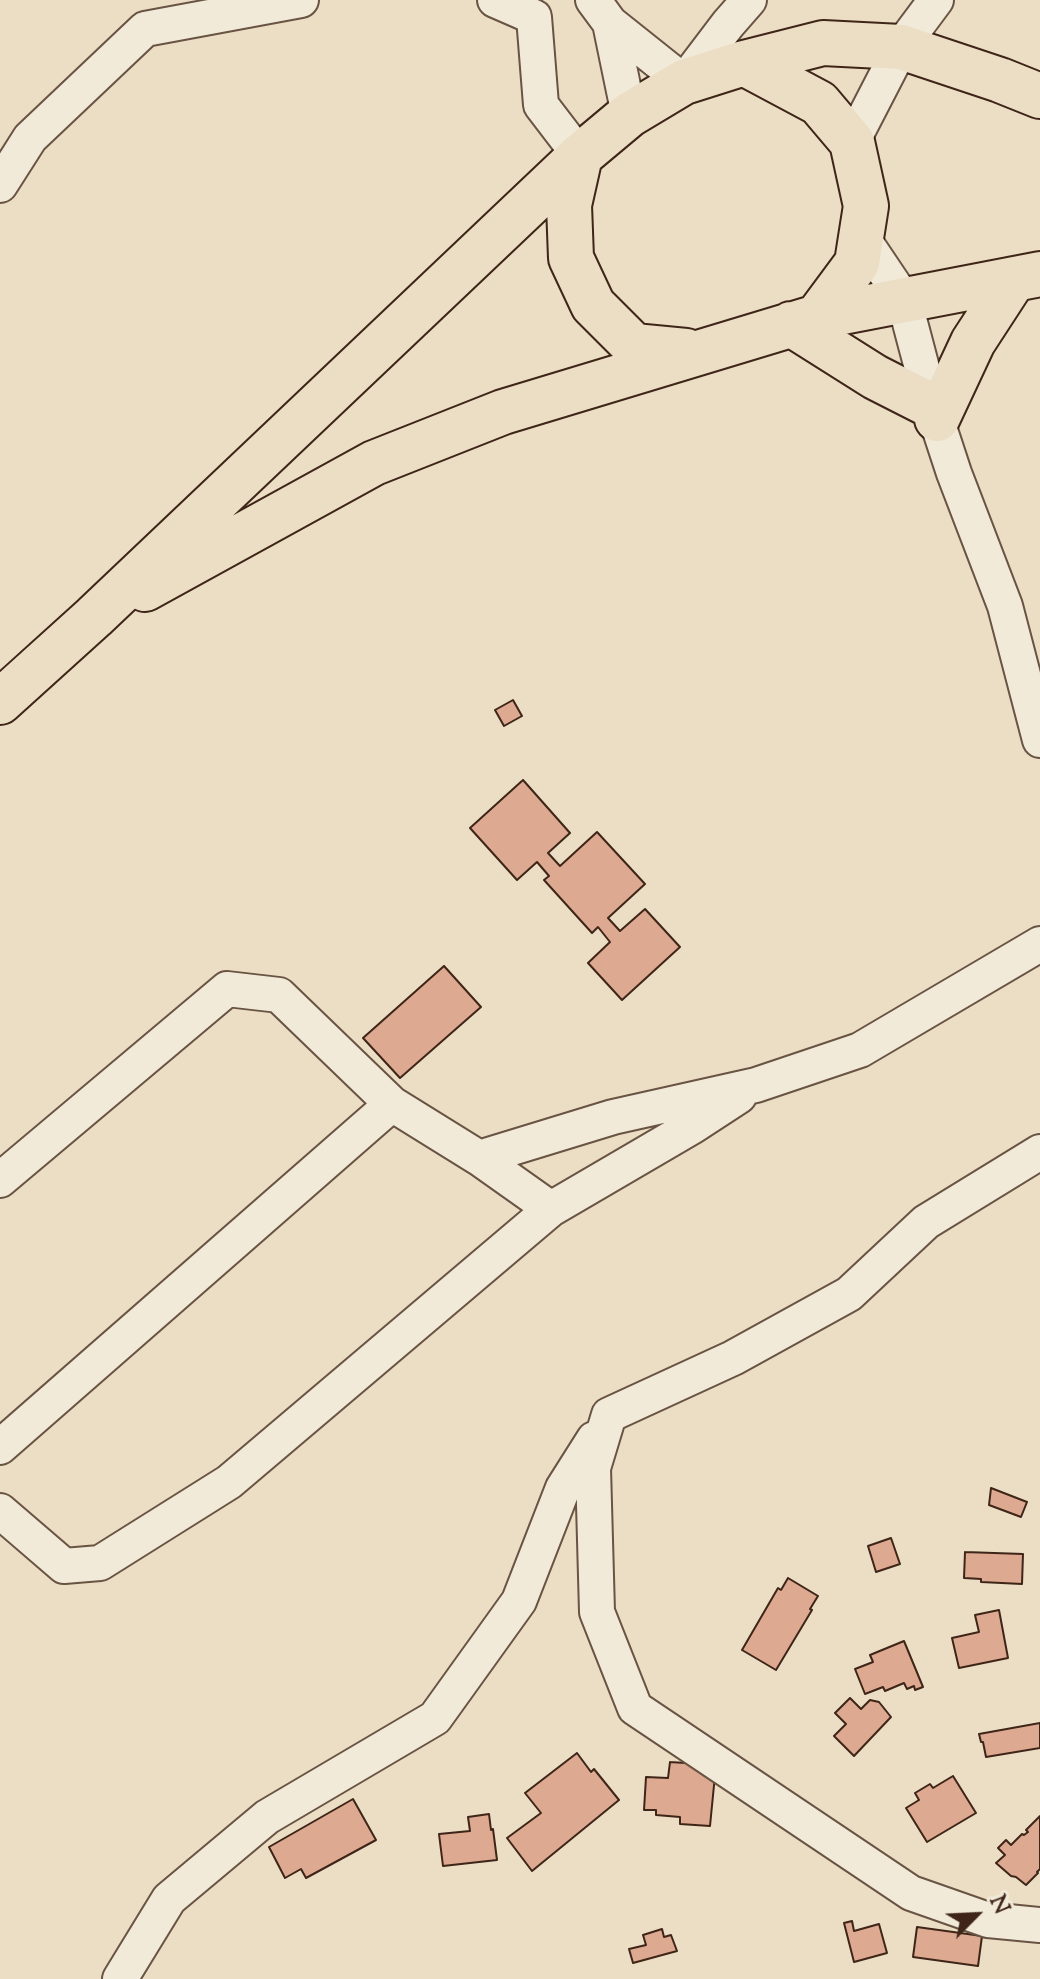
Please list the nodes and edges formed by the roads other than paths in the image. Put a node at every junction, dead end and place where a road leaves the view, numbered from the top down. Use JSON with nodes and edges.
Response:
{"nodes":[{"id":1,"x":301,"y":0,"type":"edge"},
{"id":2,"x":495,"y":0,"type":"edge"},
{"id":3,"x":936,"y":0,"type":"edge"},
{"id":4,"x":733,"y":8,"type":"edge"},
{"id":5,"x":602,"y":11,"type":"edge"},
{"id":6,"x":901,"y":47,"type":"junction"},
{"id":7,"x":744,"y":63,"type":"junction"},
{"id":8,"x":684,"y":82,"type":"junction"},
{"id":9,"x":1040,"y":96,"type":"edge"},
{"id":10,"x":629,"y":115,"type":"junction"},
{"id":11,"x":852,"y":142,"type":"junction"},
{"id":12,"x":580,"y":156,"type":"junction"},
{"id":13,"x":0,"y":185,"type":"edge"},
{"id":14,"x":861,"y":236,"type":"junction"},
{"id":15,"x":1027,"y":276,"type":"edge"},
{"id":16,"x":904,"y":300,"type":"junction"},
{"id":17,"x":804,"y":321,"type":"junction"},
{"id":18,"x":700,"y":353,"type":"junction"},
{"id":19,"x":934,"y":413,"type":"junction"},
{"id":20,"x":1005,"y":606,"type":"junction"},
{"id":21,"x":94,"y":617,"type":"junction"},
{"id":22,"x":1040,"y":633,"type":"edge"},
{"id":23,"x":0,"y":702,"type":"edge"},
{"id":24,"x":1040,"y":740,"type":"edge"},
{"id":25,"x":1040,"y":944,"type":"edge"},
{"id":26,"x":756,"y":1085,"type":"junction"},
{"id":27,"x":392,"y":1104,"type":"junction"},
{"id":28,"x":1040,"y":1152,"type":"edge"},
{"id":29,"x":479,"y":1158,"type":"junction"},
{"id":30,"x":0,"y":1180,"type":"edge"},
{"id":31,"x":551,"y":1209,"type":"junction"},
{"id":32,"x":609,"y":1415,"type":"junction"},
{"id":33,"x":0,"y":1447,"type":"edge"},
{"id":34,"x":0,"y":1511,"type":"edge"},
{"id":35,"x":1040,"y":1925,"type":"edge"},
{"id":36,"x":120,"y":1979,"type":"edge"}],
"edges":[{"from":1,"to":13,"type":"street"},
{"from":2,"to":12,"type":"street"},
{"from":3,"to":6,"type":"street"},
{"from":4,"to":8,"type":"street"},
{"from":5,"to":8,"type":"street"},
{"from":5,"to":10,"type":"street"},
{"from":6,"to":7,"type":"main road"},
{"from":6,"to":9,"type":"main road"},
{"from":6,"to":11,"type":"street"},
{"from":7,"to":8,"type":"main road"},
{"from":7,"to":11,"type":"main road"},
{"from":8,"to":10,"type":"main road"},
{"from":10,"to":12,"type":"main road"},
{"from":11,"to":14,"type":"main road"},
{"from":12,"to":18,"type":"main road"},
{"from":12,"to":21,"type":"main road"},
{"from":14,"to":16,"type":"street"},
{"from":14,"to":17,"type":"main road"},
{"from":15,"to":16,"type":"main road"},
{"from":15,"to":19,"type":"main road"},
{"from":16,"to":17,"type":"main road"},
{"from":16,"to":19,"type":"street"},
{"from":17,"to":18,"type":"main road"},
{"from":17,"to":19,"type":"main road"},
{"from":18,"to":21,"type":"main road"},
{"from":19,"to":20,"type":"street"},
{"from":20,"to":22,"type":"street"},
{"from":20,"to":24,"type":"street"},
{"from":21,"to":23,"type":"main road"},
{"from":25,"to":26,"type":"street"},
{"from":26,"to":29,"type":"street"},
{"from":26,"to":31,"type":"street"},
{"from":27,"to":29,"type":"street"},
{"from":27,"to":30,"type":"street"},
{"from":27,"to":33,"type":"street"},
{"from":28,"to":32,"type":"street"},
{"from":29,"to":31,"type":"street"},
{"from":31,"to":34,"type":"street"},
{"from":32,"to":35,"type":"street"},
{"from":32,"to":36,"type":"street"}]}
